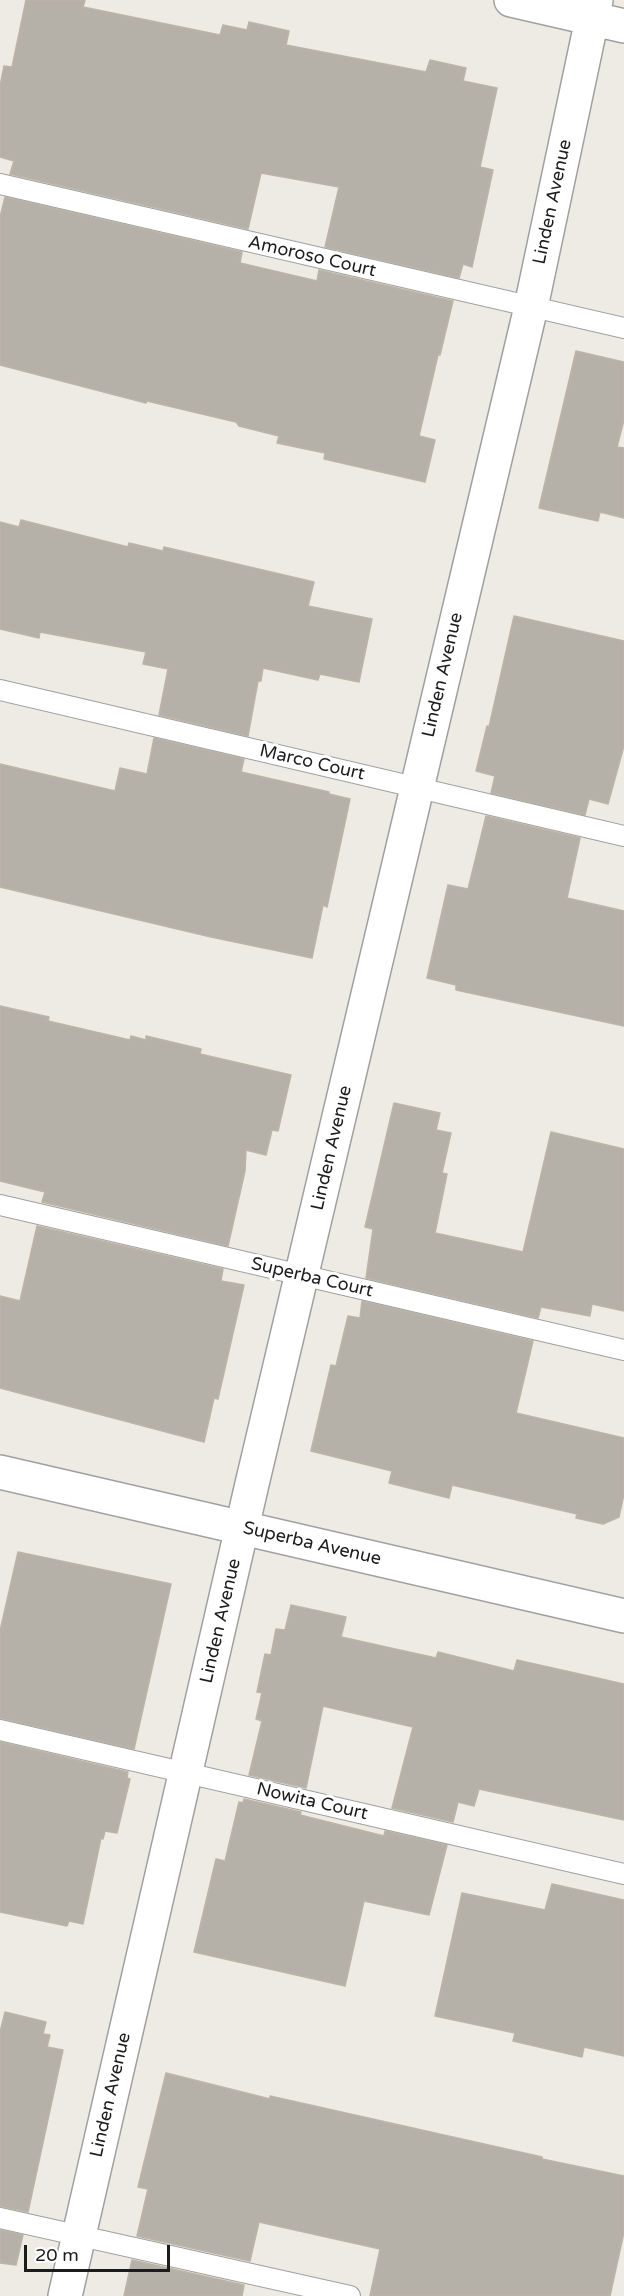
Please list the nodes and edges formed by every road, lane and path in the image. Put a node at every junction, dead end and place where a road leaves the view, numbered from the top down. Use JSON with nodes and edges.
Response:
{"nodes":[{"id":1,"x":511,"y":0,"type":"edge"},
{"id":2,"x":594,"y":10,"type":"edge"},
{"id":3,"x":624,"y":26,"type":"edge"},
{"id":4,"x":0,"y":184,"type":"edge"},
{"id":5,"x":531,"y":307,"type":"junction"},
{"id":6,"x":624,"y":328,"type":"edge"},
{"id":7,"x":0,"y":690,"type":"edge"},
{"id":8,"x":416,"y":787,"type":"junction"},
{"id":9,"x":624,"y":836,"type":"edge"},
{"id":10,"x":0,"y":1205,"type":"edge"},
{"id":11,"x":303,"y":1276,"type":"junction"},
{"id":12,"x":624,"y":1350,"type":"edge"},
{"id":13,"x":0,"y":1472,"type":"edge"},
{"id":14,"x":242,"y":1528,"type":"junction"},
{"id":15,"x":624,"y":1616,"type":"edge"},
{"id":16,"x":0,"y":1730,"type":"edge"},
{"id":17,"x":185,"y":1773,"type":"junction"},
{"id":18,"x":624,"y":1874,"type":"edge"},
{"id":19,"x":0,"y":2218,"type":"edge"},
{"id":20,"x":79,"y":2237,"type":"junction"},
{"id":21,"x":65,"y":2296,"type":"edge"},
{"id":22,"x":351,"y":2296,"type":"edge"}],
"edges":[{"from":1,"to":2,"type":"street"},
{"from":2,"to":3,"type":"street"},
{"from":2,"to":5,"type":"street","name":"Linden Avenue"},
{"from":4,"to":5,"type":"lane","name":"Amoroso Court"},
{"from":5,"to":6,"type":"lane","name":"Amoroso Court"},
{"from":5,"to":8,"type":"street","name":"Linden Avenue"},
{"from":7,"to":8,"type":"lane","name":"Marco Court"},
{"from":8,"to":9,"type":"lane","name":"Marco Court"},
{"from":8,"to":11,"type":"street","name":"Linden Avenue"},
{"from":10,"to":11,"type":"lane","name":"Superba Court"},
{"from":11,"to":12,"type":"lane","name":"Superba Court"},
{"from":11,"to":14,"type":"street","name":"Linden Avenue"},
{"from":13,"to":14,"type":"street","name":"Superba Avenue"},
{"from":14,"to":15,"type":"street","name":"Superba Avenue"},
{"from":14,"to":17,"type":"street","name":"Linden Avenue"},
{"from":16,"to":17,"type":"lane","name":"Nowita Court"},
{"from":17,"to":18,"type":"lane","name":"Nowita Court"},
{"from":17,"to":20,"type":"street","name":"Linden Avenue"},
{"from":19,"to":20,"type":"lane"},
{"from":20,"to":21,"type":"street","name":"Linden Avenue"},
{"from":20,"to":22,"type":"lane"}]}
